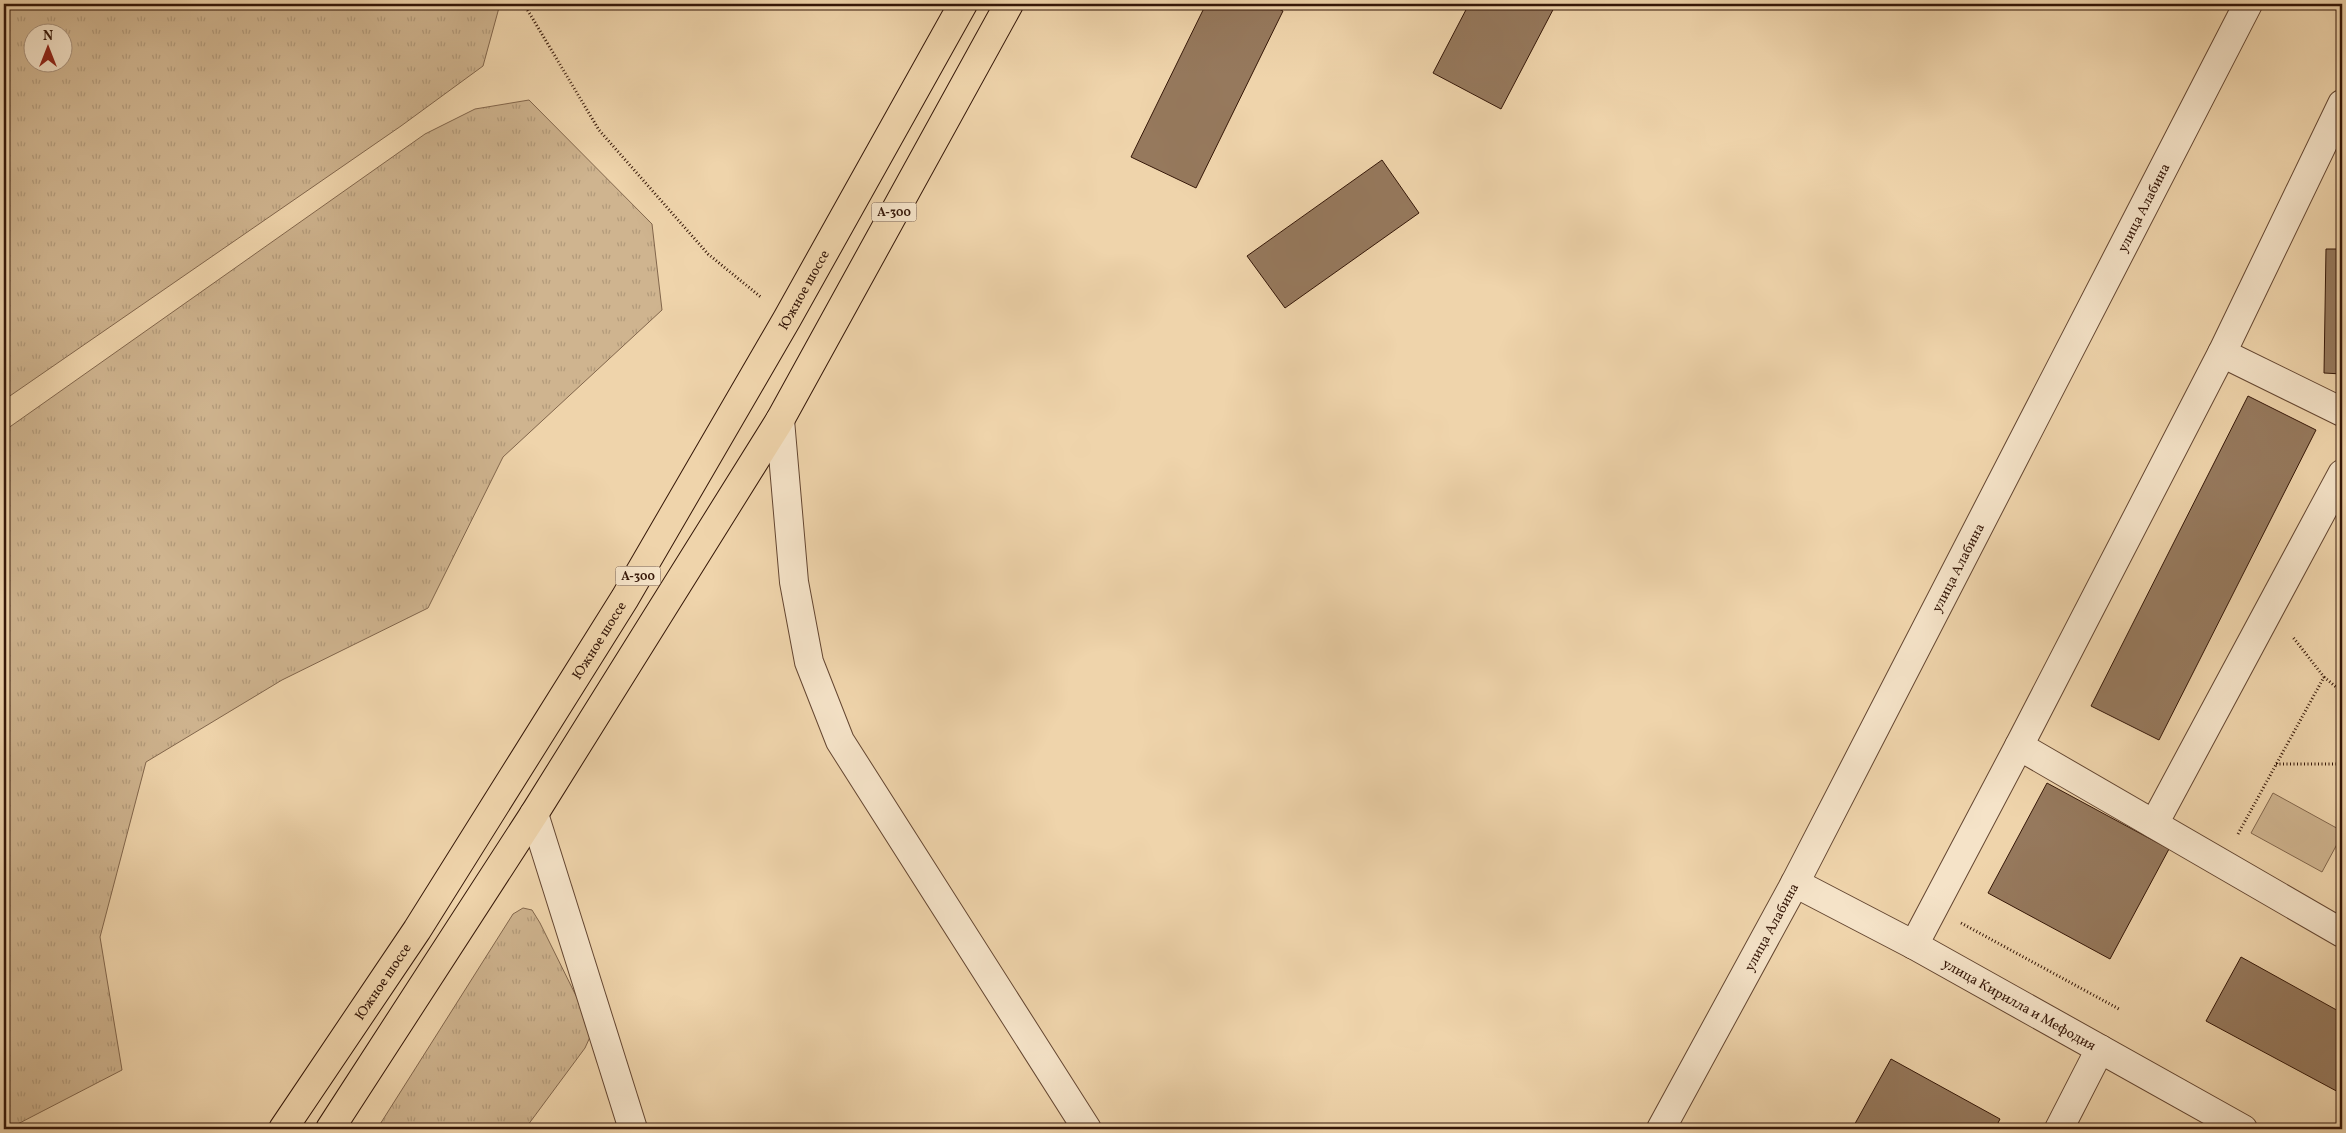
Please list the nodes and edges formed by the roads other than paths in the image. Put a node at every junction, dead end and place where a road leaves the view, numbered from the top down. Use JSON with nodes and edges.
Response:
{"nodes":[{"id":1,"x":962,"y":4,"type":"edge"},
{"id":2,"x":1009,"y":4,"type":"edge"},
{"id":3,"x":2250,"y":7,"type":"edge"},
{"id":4,"x":2342,"y":104,"type":"edge"},
{"id":5,"x":2222,"y":353,"type":"junction"},
{"id":6,"x":2342,"y":412,"type":"edge"},
{"id":7,"x":780,"y":420,"type":"junction"},
{"id":8,"x":2342,"y":474,"type":"edge"},
{"id":9,"x":2020,"y":746,"type":"junction"},
{"id":10,"x":534,"y":814,"type":"junction"},
{"id":11,"x":2154,"y":824,"type":"junction"},
{"id":12,"x":1795,"y":883,"type":"junction"},
{"id":13,"x":2342,"y":933,"type":"edge"},
{"id":14,"x":1914,"y":945,"type":"junction"},
{"id":15,"x":2100,"y":1049,"type":"junction"},
{"id":16,"x":282,"y":1129,"type":"edge"},
{"id":17,"x":330,"y":1129,"type":"edge"},
{"id":18,"x":633,"y":1129,"type":"edge"},
{"id":19,"x":1087,"y":1129,"type":"edge"},
{"id":20,"x":1661,"y":1129,"type":"edge"},
{"id":21,"x":2059,"y":1129,"type":"edge"},
{"id":22,"x":2243,"y":1129,"type":"edge"}],
"edges":[{"from":1,"to":16,"type":"main road","name":"Южное шоссе","number":"А-300"},
{"from":2,"to":7,"type":"main road","number":"А-300"},
{"from":3,"to":12,"type":"street","name":"улица Алабина"},
{"from":4,"to":5,"type":"street"},
{"from":5,"to":6,"type":"street"},
{"from":5,"to":9,"type":"street"},
{"from":7,"to":10,"type":"main road","number":"А-300"},
{"from":7,"to":19,"type":"street"},
{"from":8,"to":11,"type":"street"},
{"from":9,"to":11,"type":"street"},
{"from":9,"to":14,"type":"street"},
{"from":10,"to":17,"type":"main road","number":"А-300"},
{"from":10,"to":18,"type":"street"},
{"from":11,"to":13,"type":"street"},
{"from":12,"to":14,"type":"street","name":"улица Кирилла и Мефодия"},
{"from":12,"to":20,"type":"street","name":"улица Алабина"},
{"from":14,"to":15,"type":"street","name":"улица Кирилла и Мефодия"},
{"from":15,"to":21,"type":"street"},
{"from":15,"to":22,"type":"street","name":"улица Кирилла и Мефодия"}]}
